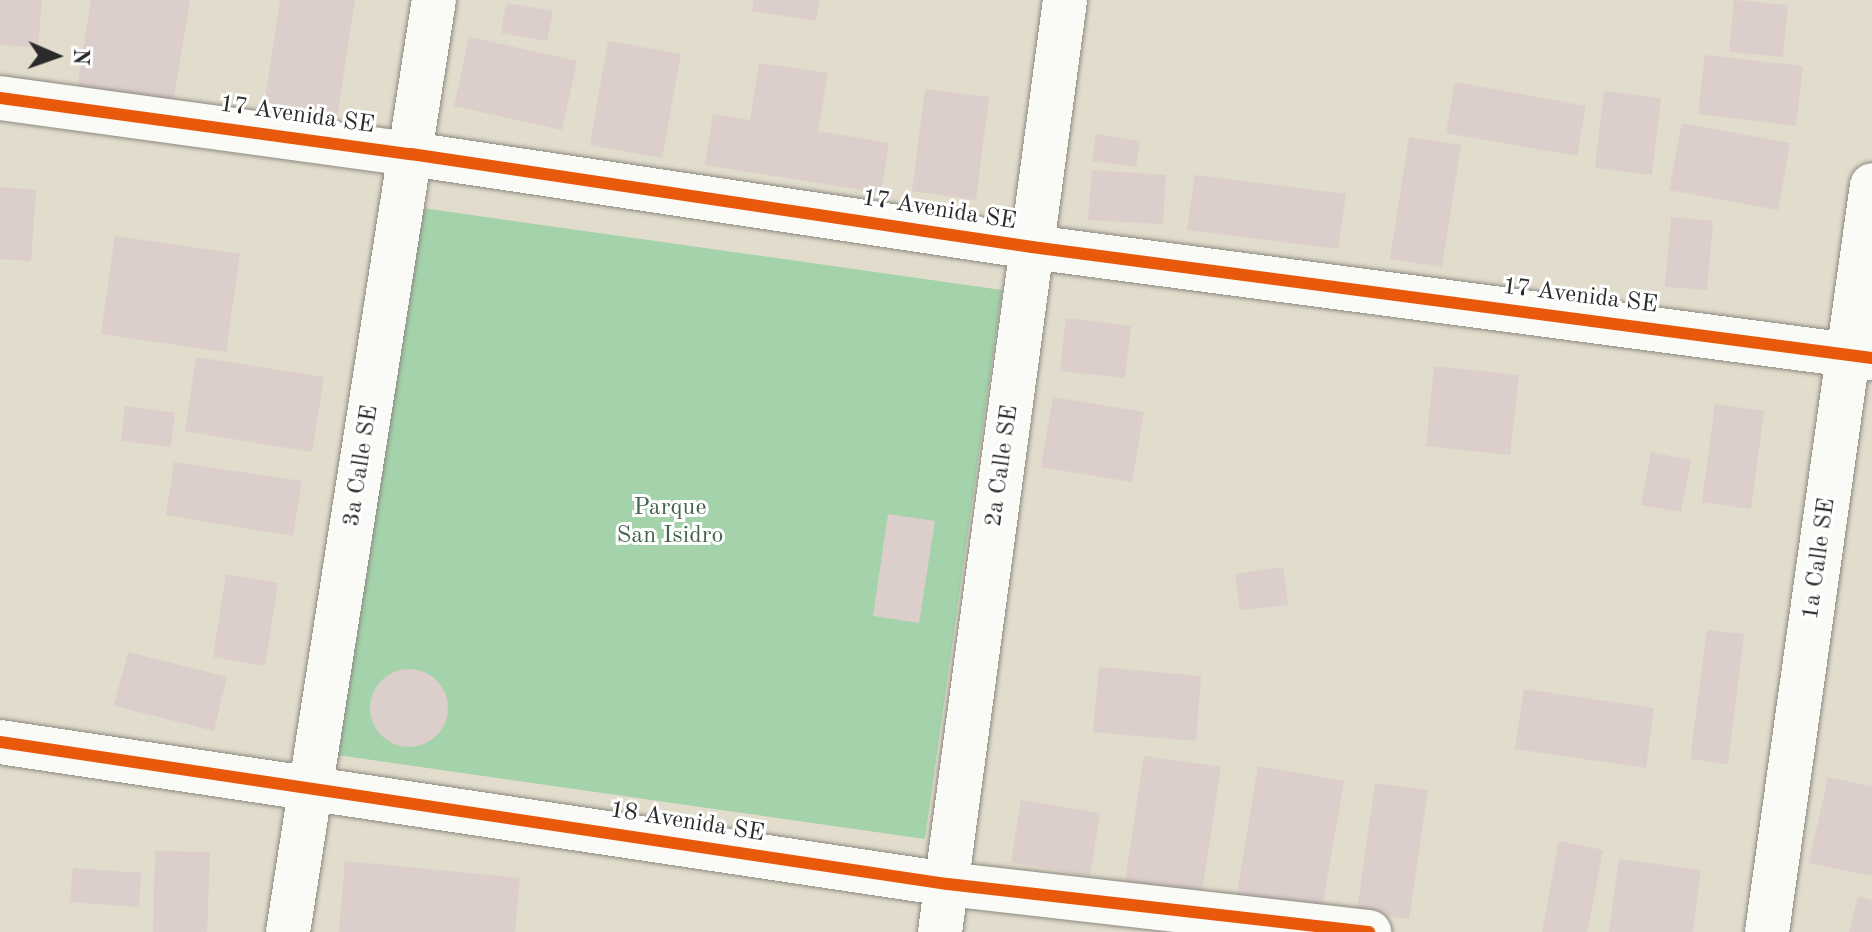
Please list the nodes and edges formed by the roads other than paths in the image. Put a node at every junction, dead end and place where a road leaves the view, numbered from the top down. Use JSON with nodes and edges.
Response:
{"nodes":[{"id":1,"x":434,"y":0,"type":"edge"},
{"id":2,"x":1065,"y":0,"type":"edge"},
{"id":3,"x":0,"y":98,"type":"edge"},
{"id":4,"x":411,"y":154,"type":"junction"},
{"id":5,"x":1872,"y":185,"type":"edge"},
{"id":6,"x":1032,"y":247,"type":"junction"},
{"id":7,"x":1860,"y":356,"type":"edge"},
{"id":8,"x":0,"y":742,"type":"edge"},
{"id":9,"x":311,"y":789,"type":"junction"},
{"id":10,"x":947,"y":884,"type":"junction"},
{"id":11,"x":288,"y":932,"type":"edge"},
{"id":12,"x":940,"y":932,"type":"edge"},
{"id":13,"x":1369,"y":932,"type":"edge"},
{"id":14,"x":1767,"y":932,"type":"edge"}],
"edges":[{"from":1,"to":4,"type":"street","name":"3a Calle SE"},
{"from":2,"to":6,"type":"street","name":"2a Calle SE"},
{"from":3,"to":4,"type":"street","name":"17 Avenida SE"},
{"from":4,"to":6,"type":"street","name":"17 Avenida SE"},
{"from":4,"to":9,"type":"street","name":"3a Calle SE"},
{"from":5,"to":7,"type":"street","name":"1a Calle SE"},
{"from":6,"to":7,"type":"street","name":"17 Avenida SE"},
{"from":6,"to":10,"type":"street","name":"2a Calle SE"},
{"from":7,"to":14,"type":"street","name":"1a Calle SE"},
{"from":8,"to":9,"type":"street","name":"18 Avenida SE"},
{"from":9,"to":10,"type":"street","name":"18 Avenida SE"},
{"from":9,"to":11,"type":"street","name":"3a Calle SE"},
{"from":10,"to":12,"type":"street","name":"2a Calle SE"},
{"from":10,"to":13,"type":"street","name":"18 Avenida SE"}]}
